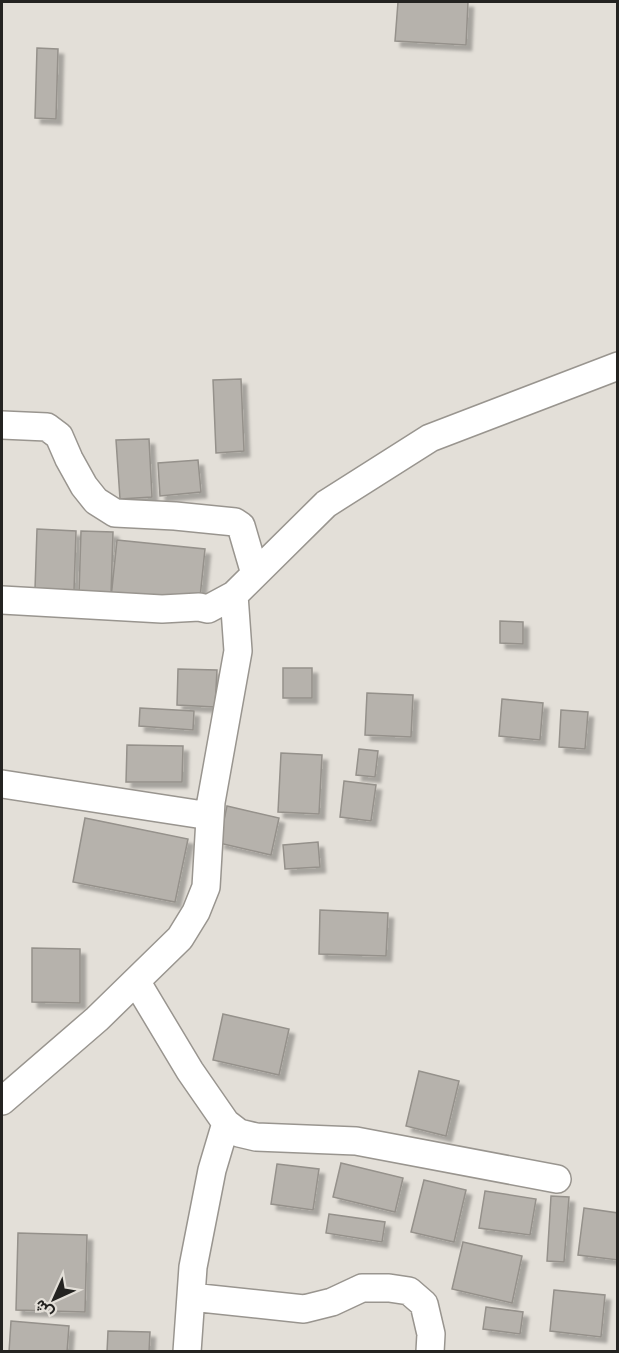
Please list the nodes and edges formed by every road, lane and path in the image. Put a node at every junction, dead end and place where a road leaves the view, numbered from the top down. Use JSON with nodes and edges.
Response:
{"nodes":[{"id":1,"x":618,"y":366,"type":"edge"},
{"id":2,"x":2,"y":425,"type":"edge"},
{"id":3,"x":255,"y":574,"type":"junction"},
{"id":4,"x":234,"y":595,"type":"junction"},
{"id":5,"x":2,"y":600,"type":"edge"},
{"id":6,"x":2,"y":784,"type":"edge"},
{"id":7,"x":210,"y":816,"type":"junction"},
{"id":8,"x":136,"y":981,"type":"junction"},
{"id":9,"x":2,"y":1101,"type":"edge"},
{"id":10,"x":226,"y":1123,"type":"junction"},
{"id":11,"x":556,"y":1179,"type":"dead end"},
{"id":12,"x":191,"y":1297,"type":"junction"},
{"id":13,"x":187,"y":1352,"type":"edge"},
{"id":14,"x":430,"y":1352,"type":"edge"}],
"edges":[{"from":1,"to":3,"type":"street"},
{"from":2,"to":3,"type":"street"},
{"from":3,"to":4,"type":"street"},
{"from":4,"to":5,"type":"street"},
{"from":4,"to":7,"type":"street"},
{"from":6,"to":7,"type":"street"},
{"from":7,"to":8,"type":"street"},
{"from":8,"to":9,"type":"street"},
{"from":8,"to":10,"type":"street"},
{"from":10,"to":11,"type":"street"},
{"from":10,"to":12,"type":"street"},
{"from":12,"to":13,"type":"street"},
{"from":12,"to":14,"type":"street"}]}
